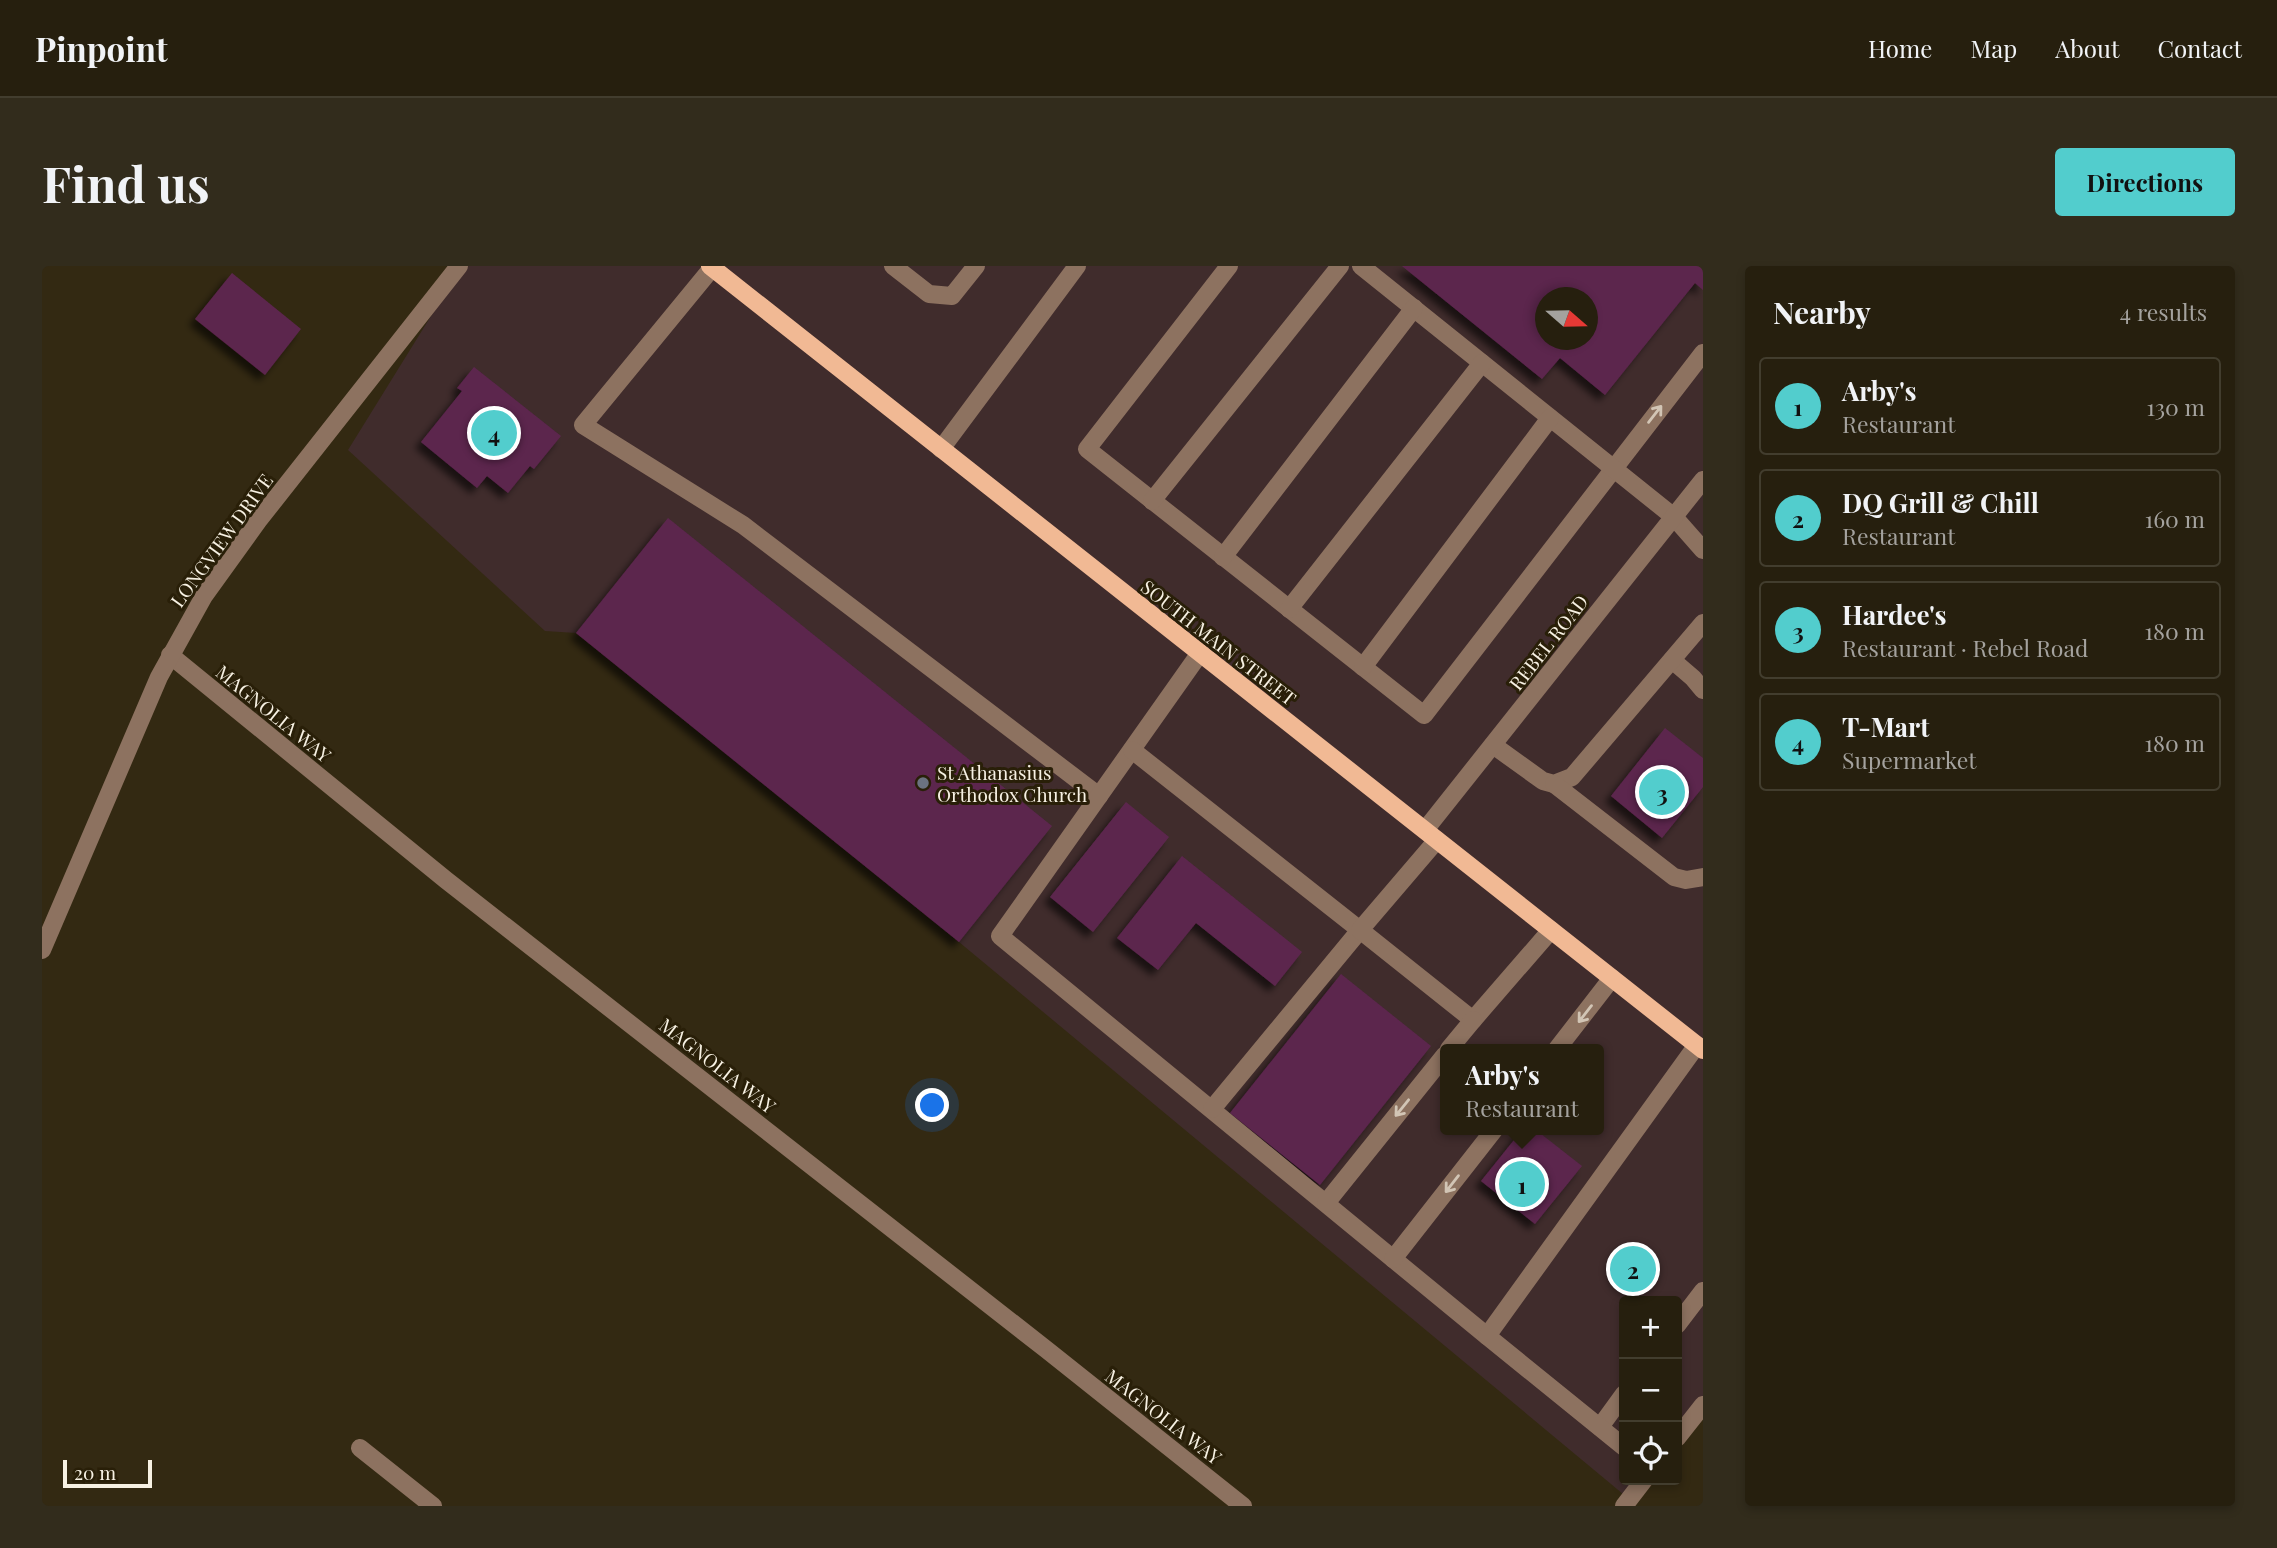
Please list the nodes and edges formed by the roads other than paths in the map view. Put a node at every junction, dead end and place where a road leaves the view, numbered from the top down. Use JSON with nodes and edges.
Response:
{"nodes":[{"id":1,"x":459,"y":266,"type":"edge"},
{"id":2,"x":893,"y":266,"type":"edge"},
{"id":3,"x":976,"y":266,"type":"edge"},
{"id":4,"x":1077,"y":266,"type":"edge"},
{"id":5,"x":1229,"y":266,"type":"edge"},
{"id":6,"x":1340,"y":266,"type":"edge"},
{"id":7,"x":1361,"y":266,"type":"edge"},
{"id":8,"x":711,"y":267,"type":"edge"},
{"id":9,"x":1414,"y":308,"type":"junction"},
{"id":10,"x":1703,"y":353,"type":"edge"},
{"id":11,"x":1482,"y":363,"type":"junction"},
{"id":12,"x":1550,"y":418,"type":"junction"},
{"id":13,"x":941,"y":449,"type":"junction"},
{"id":14,"x":1613,"y":468,"type":"junction"},
{"id":15,"x":1703,"y":480,"type":"edge"},
{"id":16,"x":1152,"y":501,"type":"junction"},
{"id":17,"x":1674,"y":517,"type":"junction"},
{"id":18,"x":1703,"y":550,"type":"edge"},
{"id":19,"x":1223,"y":557,"type":"junction"},
{"id":20,"x":1289,"y":609,"type":"junction"},
{"id":21,"x":1703,"y":623,"type":"edge"},
{"id":22,"x":1200,"y":653,"type":"junction"},
{"id":23,"x":170,"y":655,"type":"junction"},
{"id":24,"x":1672,"y":660,"type":"junction"},
{"id":25,"x":1363,"y":667,"type":"junction"},
{"id":26,"x":1703,"y":690,"type":"edge"},
{"id":27,"x":1493,"y":745,"type":"junction"},
{"id":28,"x":1132,"y":750,"type":"junction"},
{"id":29,"x":1554,"y":784,"type":"junction"},
{"id":30,"x":1099,"y":796,"type":"junction"},
{"id":31,"x":1431,"y":835,"type":"junction"},
{"id":32,"x":1703,"y":877,"type":"edge"},
{"id":33,"x":1360,"y":930,"type":"junction"},
{"id":34,"x":1551,"y":930,"type":"junction"},
{"id":35,"x":42,"y":950,"type":"edge"},
{"id":36,"x":1612,"y":978,"type":"junction"},
{"id":37,"x":1473,"y":1020,"type":"junction"},
{"id":38,"x":1453,"y":1044,"type":"edge"},
{"id":39,"x":1561,"y":1044,"type":"edge"},
{"id":40,"x":1700,"y":1048,"type":"edge"},
{"id":41,"x":1440,"y":1061,"type":"edge"},
{"id":42,"x":1212,"y":1109,"type":"junction"},
{"id":43,"x":1490,"y":1135,"type":"edge"},
{"id":44,"x":1326,"y":1203,"type":"junction"},
{"id":45,"x":1393,"y":1259,"type":"junction"},
{"id":46,"x":1703,"y":1291,"type":"edge"},
{"id":47,"x":1682,"y":1318,"type":"edge"},
{"id":48,"x":1487,"y":1336,"type":"junction"},
{"id":49,"x":1619,"y":1401,"type":"edge"},
{"id":50,"x":1703,"y":1405,"type":"edge"},
{"id":51,"x":1600,"y":1427,"type":"junction"},
{"id":52,"x":1682,"y":1432,"type":"edge"},
{"id":53,"x":1619,"y":1443,"type":"edge"},
{"id":54,"x":360,"y":1448,"type":"dead end"},
{"id":55,"x":1640,"y":1485,"type":"edge"},
{"id":56,"x":433,"y":1506,"type":"edge"},
{"id":57,"x":1243,"y":1506,"type":"edge"},
{"id":58,"x":1624,"y":1506,"type":"edge"}],
"edges":[{"from":1,"to":23,"type":"street","name":"LONGVIEW DRIVE"},
{"from":2,"to":3,"type":"street"},
{"from":4,"to":13,"type":"street"},
{"from":5,"to":16,"type":"street"},
{"from":6,"to":16,"type":"street"},
{"from":7,"to":9,"type":"street"},
{"from":8,"to":13,"type":"main road","name":"SOUTH MAIN STREET"},
{"from":8,"to":30,"type":"street"},
{"from":9,"to":11,"type":"street"},
{"from":9,"to":19,"type":"street"},
{"from":14,"to":10,"type":"street","one_way":true},
{"from":11,"to":12,"type":"street"},
{"from":11,"to":20,"type":"street"},
{"from":12,"to":14,"type":"street"},
{"from":12,"to":25,"type":"street"},
{"from":13,"to":22,"type":"main road","name":"SOUTH MAIN STREET"},
{"from":14,"to":17,"type":"street"},
{"from":14,"to":25,"type":"street"},
{"from":15,"to":17,"type":"street","name":"REBEL ROAD"},
{"from":16,"to":19,"type":"street"},
{"from":17,"to":18,"type":"street"},
{"from":17,"to":27,"type":"street","name":"REBEL ROAD"},
{"from":19,"to":20,"type":"street"},
{"from":20,"to":25,"type":"street"},
{"from":21,"to":24,"type":"street"},
{"from":22,"to":28,"type":"street"},
{"from":22,"to":31,"type":"main road","name":"SOUTH MAIN STREET"},
{"from":23,"to":35,"type":"street","name":"LONGVIEW DRIVE"},
{"from":23,"to":57,"type":"street","name":"MAGNOLIA WAY"},
{"from":24,"to":26,"type":"street"},
{"from":24,"to":29,"type":"street"},
{"from":27,"to":29,"type":"street"},
{"from":27,"to":31,"type":"street","name":"REBEL ROAD"},
{"from":28,"to":30,"type":"street"},
{"from":28,"to":33,"type":"street"},
{"from":29,"to":32,"type":"street"},
{"from":30,"to":42,"type":"street"},
{"from":31,"to":33,"type":"street","name":"REBEL ROAD"},
{"from":31,"to":34,"type":"main road","name":"SOUTH MAIN STREET"},
{"from":33,"to":37,"type":"street"},
{"from":33,"to":42,"type":"street","name":"REBEL ROAD"},
{"from":34,"to":36,"type":"main road","name":"SOUTH MAIN STREET"},
{"from":34,"to":37,"type":"street"},
{"from":36,"to":39,"type":"street","one_way":true},
{"from":36,"to":40,"type":"main road","name":"SOUTH MAIN STREET"},
{"from":37,"to":38,"type":"street"},
{"from":40,"to":48,"type":"street"},
{"from":41,"to":44,"type":"street","one_way":true},
{"from":42,"to":44,"type":"street"},
{"from":43,"to":45,"type":"street","one_way":true},
{"from":44,"to":45,"type":"street"},
{"from":45,"to":48,"type":"street"},
{"from":46,"to":47,"type":"street"},
{"from":48,"to":51,"type":"street"},
{"from":49,"to":51,"type":"street"},
{"from":50,"to":52,"type":"street"},
{"from":51,"to":53,"type":"street"},
{"from":54,"to":56,"type":"street"},
{"from":55,"to":58,"type":"street"}]}
